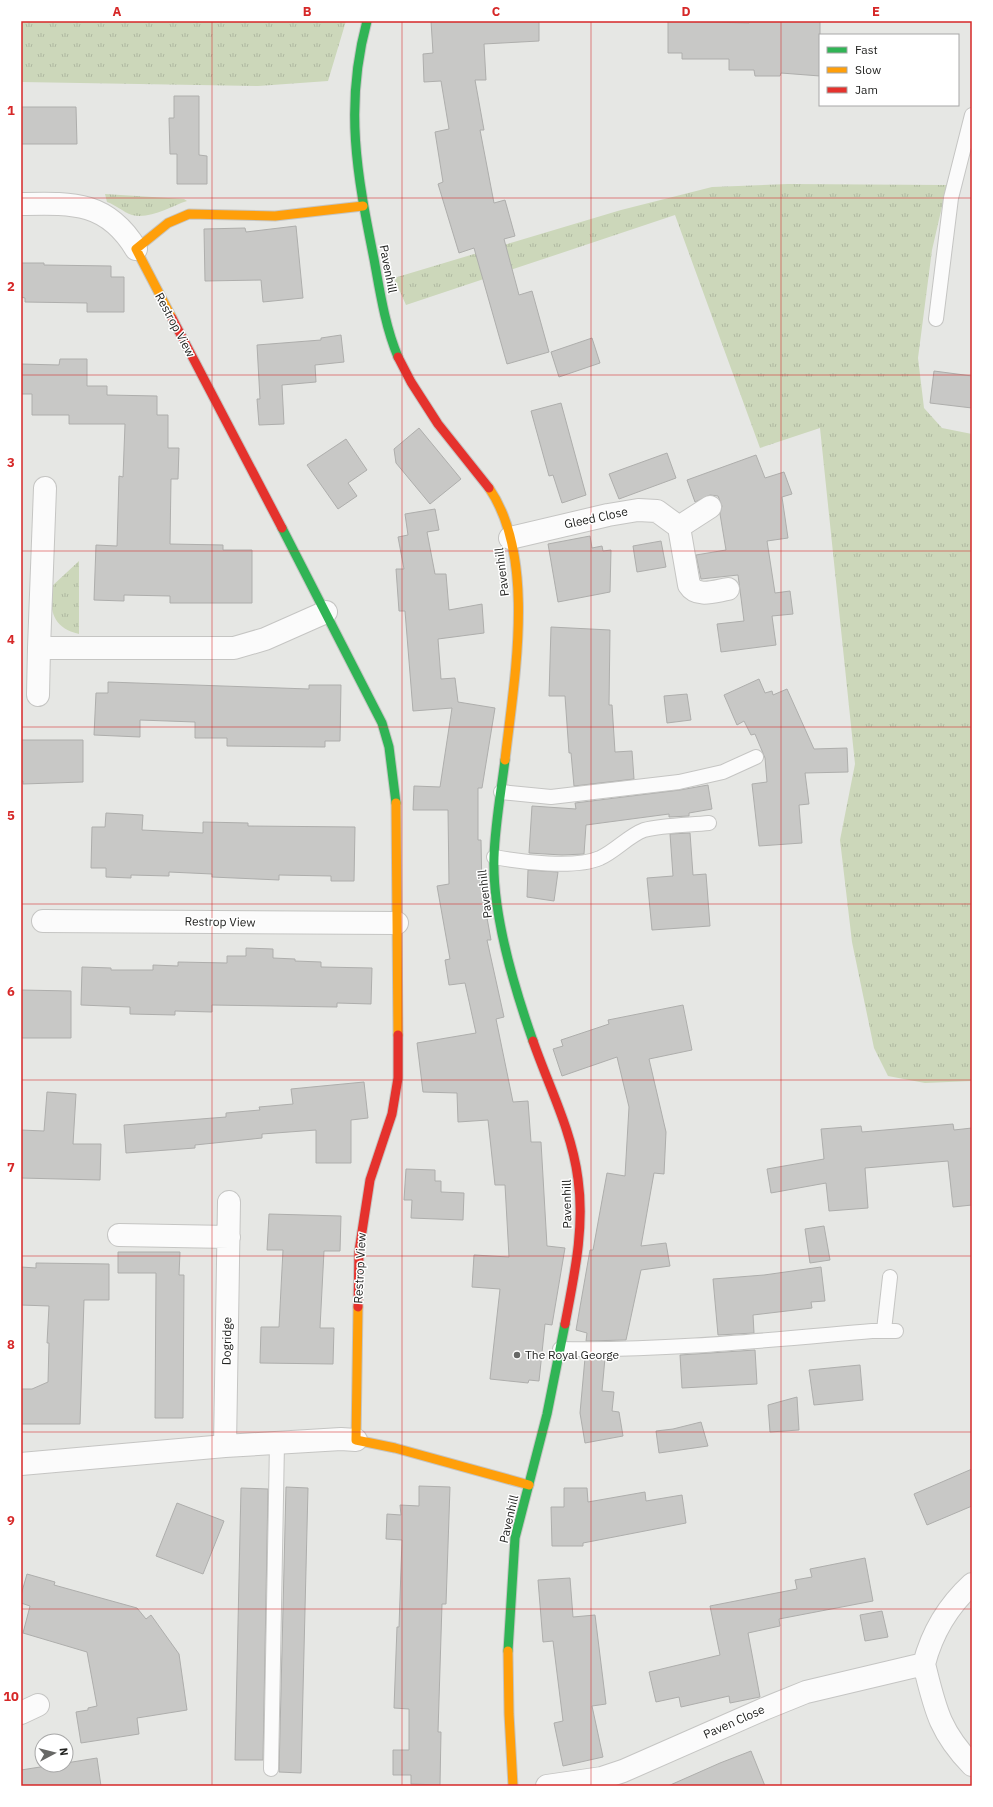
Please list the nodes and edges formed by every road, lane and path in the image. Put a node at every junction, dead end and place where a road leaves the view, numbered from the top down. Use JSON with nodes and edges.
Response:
{"nodes":[{"id":1,"x":366,"y":21,"type":"edge"},
{"id":2,"x":971,"y":122,"type":"edge"},
{"id":3,"x":21,"y":204,"type":"edge"},
{"id":4,"x":363,"y":206,"type":"junction"},
{"id":5,"x":136,"y":249,"type":"junction"},
{"id":6,"x":936,"y":319,"type":"dead end"},
{"id":7,"x":45,"y":488,"type":"dead end"},
{"id":8,"x":710,"y":506,"type":"dead end"},
{"id":9,"x":678,"y":527,"type":"junction"},
{"id":10,"x":510,"y":538,"type":"junction"},
{"id":11,"x":728,"y":589,"type":"dead end"},
{"id":12,"x":326,"y":612,"type":"junction"},
{"id":13,"x":39,"y":648,"type":"junction"},
{"id":14,"x":38,"y":695,"type":"dead end"},
{"id":15,"x":756,"y":757,"type":"dead end"},
{"id":16,"x":501,"y":792,"type":"junction"},
{"id":17,"x":709,"y":824,"type":"dead end"},
{"id":18,"x":494,"y":856,"type":"junction"},
{"id":19,"x":43,"y":920,"type":"dead end"},
{"id":20,"x":397,"y":923,"type":"junction"},
{"id":21,"x":229,"y":1202,"type":"dead end"},
{"id":22,"x":119,"y":1235,"type":"dead end"},
{"id":23,"x":229,"y":1237,"type":"junction"},
{"id":24,"x":890,"y":1277,"type":"dead end"},
{"id":25,"x":560,"y":1349,"type":"junction"},
{"id":26,"x":356,"y":1440,"type":"junction"},
{"id":27,"x":277,"y":1443,"type":"junction"},
{"id":28,"x":225,"y":1446,"type":"junction"},
{"id":29,"x":21,"y":1464,"type":"edge"},
{"id":30,"x":529,"y":1485,"type":"junction"},
{"id":31,"x":972,"y":1584,"type":"edge"},
{"id":32,"x":924,"y":1664,"type":"junction"},
{"id":33,"x":972,"y":1765,"type":"edge"},
{"id":34,"x":271,"y":1769,"type":"dead end"},
{"id":35,"x":513,"y":1786,"type":"edge"},
{"id":36,"x":547,"y":1786,"type":"edge"}],
"edges":[{"from":1,"to":4,"type":"street","name":"Pavenhill"},
{"from":2,"to":6,"type":"lane"},
{"from":3,"to":5,"type":"street"},
{"from":4,"to":5,"type":"street"},
{"from":4,"to":10,"type":"street","name":"Pavenhill"},
{"from":5,"to":12,"type":"street","name":"Restrop View"},
{"from":7,"to":13,"type":"street"},
{"from":8,"to":9,"type":"street"},
{"from":9,"to":10,"type":"street","name":"Gleed Close"},
{"from":9,"to":11,"type":"street"},
{"from":10,"to":16,"type":"street","name":"Pavenhill"},
{"from":12,"to":13,"type":"street"},
{"from":12,"to":20,"type":"street","name":"Restrop View"},
{"from":13,"to":14,"type":"street"},
{"from":15,"to":16,"type":"lane"},
{"from":16,"to":18,"type":"street","name":"Pavenhill"},
{"from":17,"to":18,"type":"lane"},
{"from":18,"to":25,"type":"street","name":"Pavenhill"},
{"from":19,"to":20,"type":"street","name":"Restrop View"},
{"from":20,"to":26,"type":"street","name":"Restrop View"},
{"from":21,"to":23,"type":"street","name":"Dogridge"},
{"from":22,"to":23,"type":"street"},
{"from":23,"to":28,"type":"street","name":"Dogridge"},
{"from":24,"to":25,"type":"lane"},
{"from":25,"to":30,"type":"street","name":"Pavenhill"},
{"from":26,"to":27,"type":"street"},
{"from":26,"to":30,"type":"street"},
{"from":27,"to":28,"type":"street"},
{"from":27,"to":34,"type":"lane"},
{"from":28,"to":29,"type":"street"},
{"from":30,"to":35,"type":"street","name":"Pavenhill"},
{"from":31,"to":32,"type":"street"},
{"from":32,"to":33,"type":"street"},
{"from":32,"to":36,"type":"street","name":"Paven Close"}]}
